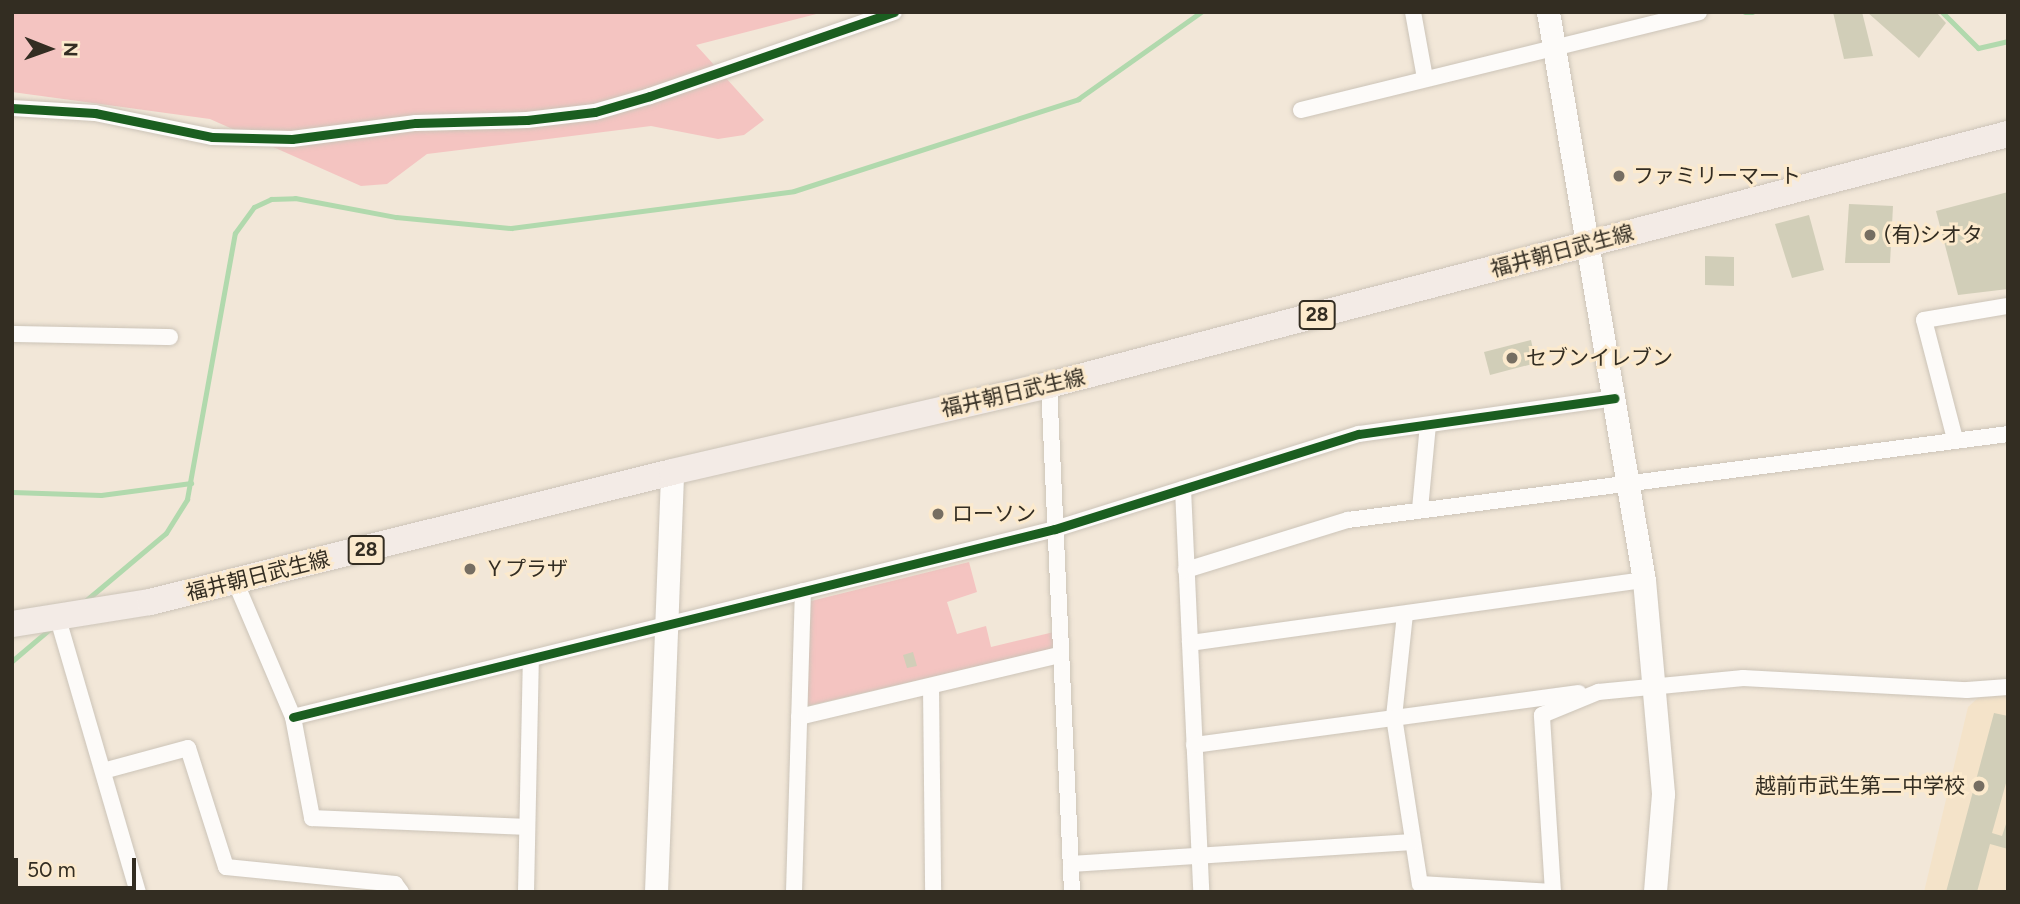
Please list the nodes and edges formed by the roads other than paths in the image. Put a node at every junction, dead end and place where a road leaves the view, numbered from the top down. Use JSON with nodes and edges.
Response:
{"nodes":[{"id":1,"x":894,"y":12,"type":"edge"},
{"id":2,"x":1413,"y":12,"type":"edge"},
{"id":3,"x":1548,"y":12,"type":"edge"},
{"id":4,"x":1699,"y":12,"type":"edge"},
{"id":5,"x":1554,"y":50,"type":"junction"},
{"id":6,"x":1425,"y":78,"type":"junction"},
{"id":7,"x":12,"y":108,"type":"edge"},
{"id":8,"x":1301,"y":110,"type":"dead end"},
{"id":9,"x":2008,"y":134,"type":"edge"},
{"id":10,"x":1585,"y":245,"type":"junction"},
{"id":11,"x":2008,"y":306,"type":"edge"},
{"id":12,"x":12,"y":334,"type":"edge"},
{"id":13,"x":170,"y":337,"type":"dead end"},
{"id":14,"x":1049,"y":385,"type":"junction"},
{"id":15,"x":1614,"y":398,"type":"junction"},
{"id":16,"x":1428,"y":425,"type":"junction"},
{"id":17,"x":2008,"y":434,"type":"edge"},
{"id":18,"x":1955,"y":439,"type":"junction"},
{"id":19,"x":672,"y":472,"type":"junction"},
{"id":20,"x":1628,"y":481,"type":"junction"},
{"id":21,"x":1183,"y":489,"type":"junction"},
{"id":22,"x":1420,"y":509,"type":"junction"},
{"id":23,"x":1055,"y":529,"type":"junction"},
{"id":24,"x":1186,"y":570,"type":"junction"},
{"id":25,"x":1644,"y":580,"type":"junction"},
{"id":26,"x":235,"y":581,"type":"junction"},
{"id":27,"x":803,"y":591,"type":"junction"},
{"id":28,"x":1405,"y":614,"type":"junction"},
{"id":29,"x":58,"y":619,"type":"junction"},
{"id":30,"x":12,"y":624,"type":"edge"},
{"id":31,"x":668,"y":624,"type":"junction"},
{"id":32,"x":1190,"y":643,"type":"junction"},
{"id":33,"x":1060,"y":655,"type":"junction"},
{"id":34,"x":531,"y":660,"type":"junction"},
{"id":35,"x":1654,"y":685,"type":"junction"},
{"id":36,"x":931,"y":686,"type":"junction"},
{"id":37,"x":2008,"y":687,"type":"edge"},
{"id":38,"x":1598,"y":692,"type":"junction"},
{"id":39,"x":293,"y":717,"type":"junction"},
{"id":40,"x":799,"y":717,"type":"junction"},
{"id":41,"x":1394,"y":718,"type":"junction"},
{"id":42,"x":1194,"y":745,"type":"junction"},
{"id":43,"x":103,"y":771,"type":"junction"},
{"id":44,"x":527,"y":827,"type":"junction"},
{"id":45,"x":1412,"y":842,"type":"junction"},
{"id":46,"x":1199,"y":854,"type":"junction"},
{"id":47,"x":1071,"y":864,"type":"junction"},
{"id":48,"x":1502,"y":891,"type":"edge"},
{"id":49,"x":138,"y":892,"type":"edge"},
{"id":50,"x":401,"y":892,"type":"edge"},
{"id":51,"x":526,"y":892,"type":"edge"},
{"id":52,"x":656,"y":892,"type":"edge"},
{"id":53,"x":794,"y":892,"type":"edge"},
{"id":54,"x":933,"y":892,"type":"edge"},
{"id":55,"x":1072,"y":892,"type":"edge"},
{"id":56,"x":1201,"y":892,"type":"edge"},
{"id":57,"x":1553,"y":892,"type":"edge"},
{"id":58,"x":1655,"y":892,"type":"edge"}],
"edges":[{"from":1,"to":7,"type":"street"},
{"from":2,"to":6,"type":"street"},
{"from":3,"to":5,"type":"street"},
{"from":4,"to":5,"type":"street"},
{"from":5,"to":6,"type":"street"},
{"from":5,"to":10,"type":"street"},
{"from":6,"to":8,"type":"street"},
{"from":9,"to":10,"type":"main road","name":"福井朝日武生線","number":"28"},
{"from":10,"to":14,"type":"main road","name":"福井朝日武生線","number":"28"},
{"from":10,"to":15,"type":"street"},
{"from":11,"to":18,"type":"street"},
{"from":12,"to":13,"type":"street"},
{"from":14,"to":19,"type":"main road","name":"福井朝日武生線","number":"28"},
{"from":14,"to":23,"type":"street"},
{"from":15,"to":16,"type":"street"},
{"from":15,"to":20,"type":"street"},
{"from":16,"to":21,"type":"street"},
{"from":16,"to":22,"type":"street"},
{"from":17,"to":18,"type":"street"},
{"from":18,"to":20,"type":"street"},
{"from":19,"to":26,"type":"main road","name":"福井朝日武生線","number":"28"},
{"from":19,"to":31,"type":"street"},
{"from":20,"to":22,"type":"street"},
{"from":20,"to":25,"type":"street"},
{"from":21,"to":23,"type":"street"},
{"from":21,"to":24,"type":"street"},
{"from":22,"to":24,"type":"street"},
{"from":23,"to":27,"type":"street"},
{"from":23,"to":33,"type":"street"},
{"from":24,"to":32,"type":"street"},
{"from":25,"to":28,"type":"street"},
{"from":25,"to":35,"type":"street"},
{"from":26,"to":29,"type":"main road","name":"福井朝日武生線","number":"28"},
{"from":26,"to":39,"type":"street"},
{"from":27,"to":31,"type":"street"},
{"from":27,"to":40,"type":"street"},
{"from":28,"to":32,"type":"street"},
{"from":28,"to":41,"type":"street"},
{"from":29,"to":30,"type":"main road","name":"福井朝日武生線","number":"28"},
{"from":29,"to":43,"type":"street"},
{"from":31,"to":34,"type":"street"},
{"from":31,"to":52,"type":"street"},
{"from":32,"to":42,"type":"street"},
{"from":33,"to":36,"type":"street"},
{"from":33,"to":47,"type":"street"},
{"from":34,"to":39,"type":"street"},
{"from":34,"to":44,"type":"street"},
{"from":35,"to":37,"type":"street"},
{"from":35,"to":38,"type":"street"},
{"from":35,"to":58,"type":"street"},
{"from":36,"to":40,"type":"street"},
{"from":36,"to":54,"type":"street"},
{"from":38,"to":41,"type":"street"},
{"from":38,"to":57,"type":"street"},
{"from":39,"to":44,"type":"street"},
{"from":40,"to":53,"type":"street"},
{"from":41,"to":42,"type":"street"},
{"from":41,"to":45,"type":"street"},
{"from":42,"to":46,"type":"street"},
{"from":43,"to":49,"type":"street"},
{"from":43,"to":50,"type":"street"},
{"from":44,"to":51,"type":"street"},
{"from":45,"to":46,"type":"street"},
{"from":45,"to":48,"type":"street"},
{"from":46,"to":47,"type":"street"},
{"from":46,"to":56,"type":"street"},
{"from":47,"to":55,"type":"street"},
{"from":48,"to":57,"type":"street"}]}
